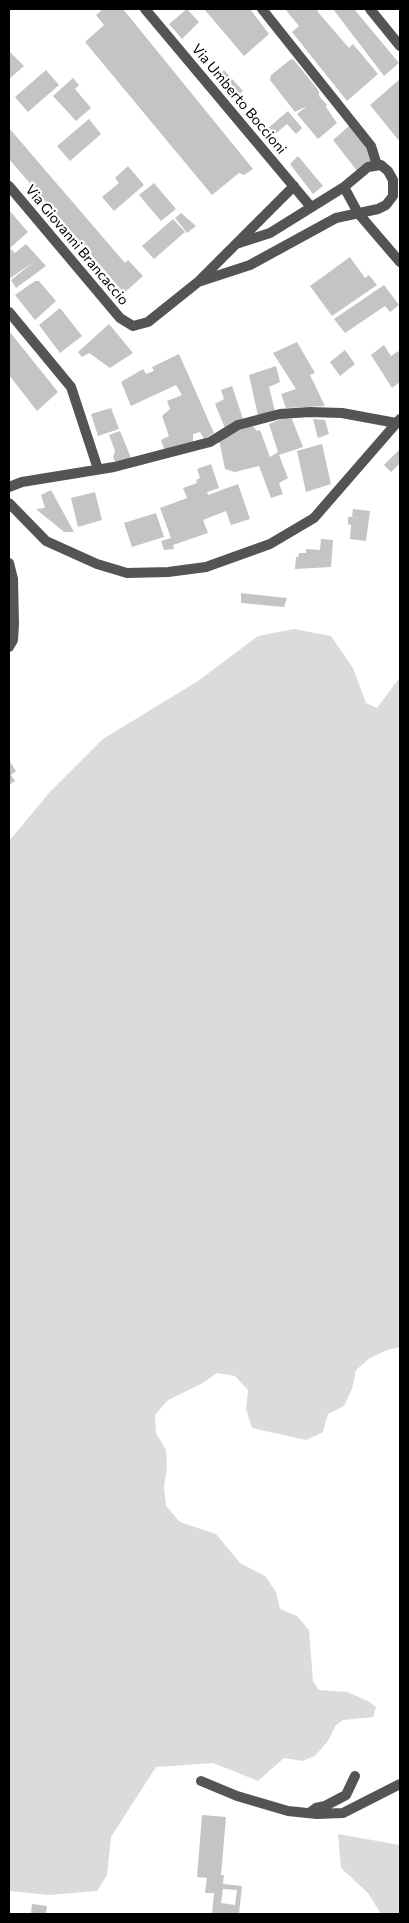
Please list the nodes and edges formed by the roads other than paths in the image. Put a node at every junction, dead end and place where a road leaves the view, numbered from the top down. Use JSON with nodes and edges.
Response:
{"nodes":[{"id":1,"x":145,"y":9,"type":"edge"},
{"id":2,"x":262,"y":9,"type":"edge"},
{"id":3,"x":370,"y":9,"type":"edge"},
{"id":4,"x":400,"y":46,"type":"edge"},
{"id":5,"x":377,"y":165,"type":"junction"},
{"id":6,"x":9,"y":186,"type":"edge"},
{"id":7,"x":294,"y":186,"type":"junction"},
{"id":8,"x":344,"y":187,"type":"junction"},
{"id":9,"x":311,"y":207,"type":"junction"},
{"id":10,"x":358,"y":213,"type":"junction"},
{"id":11,"x":236,"y":244,"type":"junction"},
{"id":12,"x":400,"y":262,"type":"edge"},
{"id":13,"x":198,"y":282,"type":"junction"},
{"id":14,"x":9,"y":312,"type":"edge"},
{"id":15,"x":398,"y":421,"type":"edge"},
{"id":16,"x":98,"y":469,"type":"junction"},
{"id":17,"x":9,"y":488,"type":"edge"},
{"id":18,"x":9,"y":503,"type":"edge"},
{"id":19,"x":9,"y":563,"type":"edge"},
{"id":20,"x":9,"y":647,"type":"edge"},
{"id":21,"x":355,"y":1776,"type":"dead end"},
{"id":22,"x":201,"y":1781,"type":"dead end"},
{"id":23,"x":400,"y":1784,"type":"edge"},
{"id":24,"x":309,"y":1813,"type":"junction"}],
"edges":[{"from":1,"to":7,"type":"street","name":"Via Umberto Boccioni"},
{"from":2,"to":5,"type":"street"},
{"from":3,"to":4,"type":"street"},
{"from":5,"to":8,"type":"street"},
{"from":5,"to":10,"type":"street"},
{"from":6,"to":13,"type":"street","name":"Via Giovanni Brancaccio"},
{"from":7,"to":9,"type":"street","name":"Via Umberto Boccioni"},
{"from":7,"to":11,"type":"street","name":"Via Giovanni Brancaccio"},
{"from":8,"to":9,"type":"street","name":"Via Giovanni Brancaccio"},
{"from":8,"to":10,"type":"street"},
{"from":9,"to":11,"type":"street","name":"Via Giovanni Brancaccio"},
{"from":10,"to":12,"type":"street"},
{"from":10,"to":13,"type":"street","name":"Via Giovanni Brancaccio"},
{"from":11,"to":13,"type":"street","name":"Via Giovanni Brancaccio"},
{"from":14,"to":16,"type":"street"},
{"from":15,"to":16,"type":"street"},
{"from":15,"to":18,"type":"street"},
{"from":16,"to":17,"type":"street"},
{"from":19,"to":20,"type":"street"},
{"from":21,"to":24,"type":"street"},
{"from":22,"to":24,"type":"street"},
{"from":23,"to":24,"type":"street"}]}
